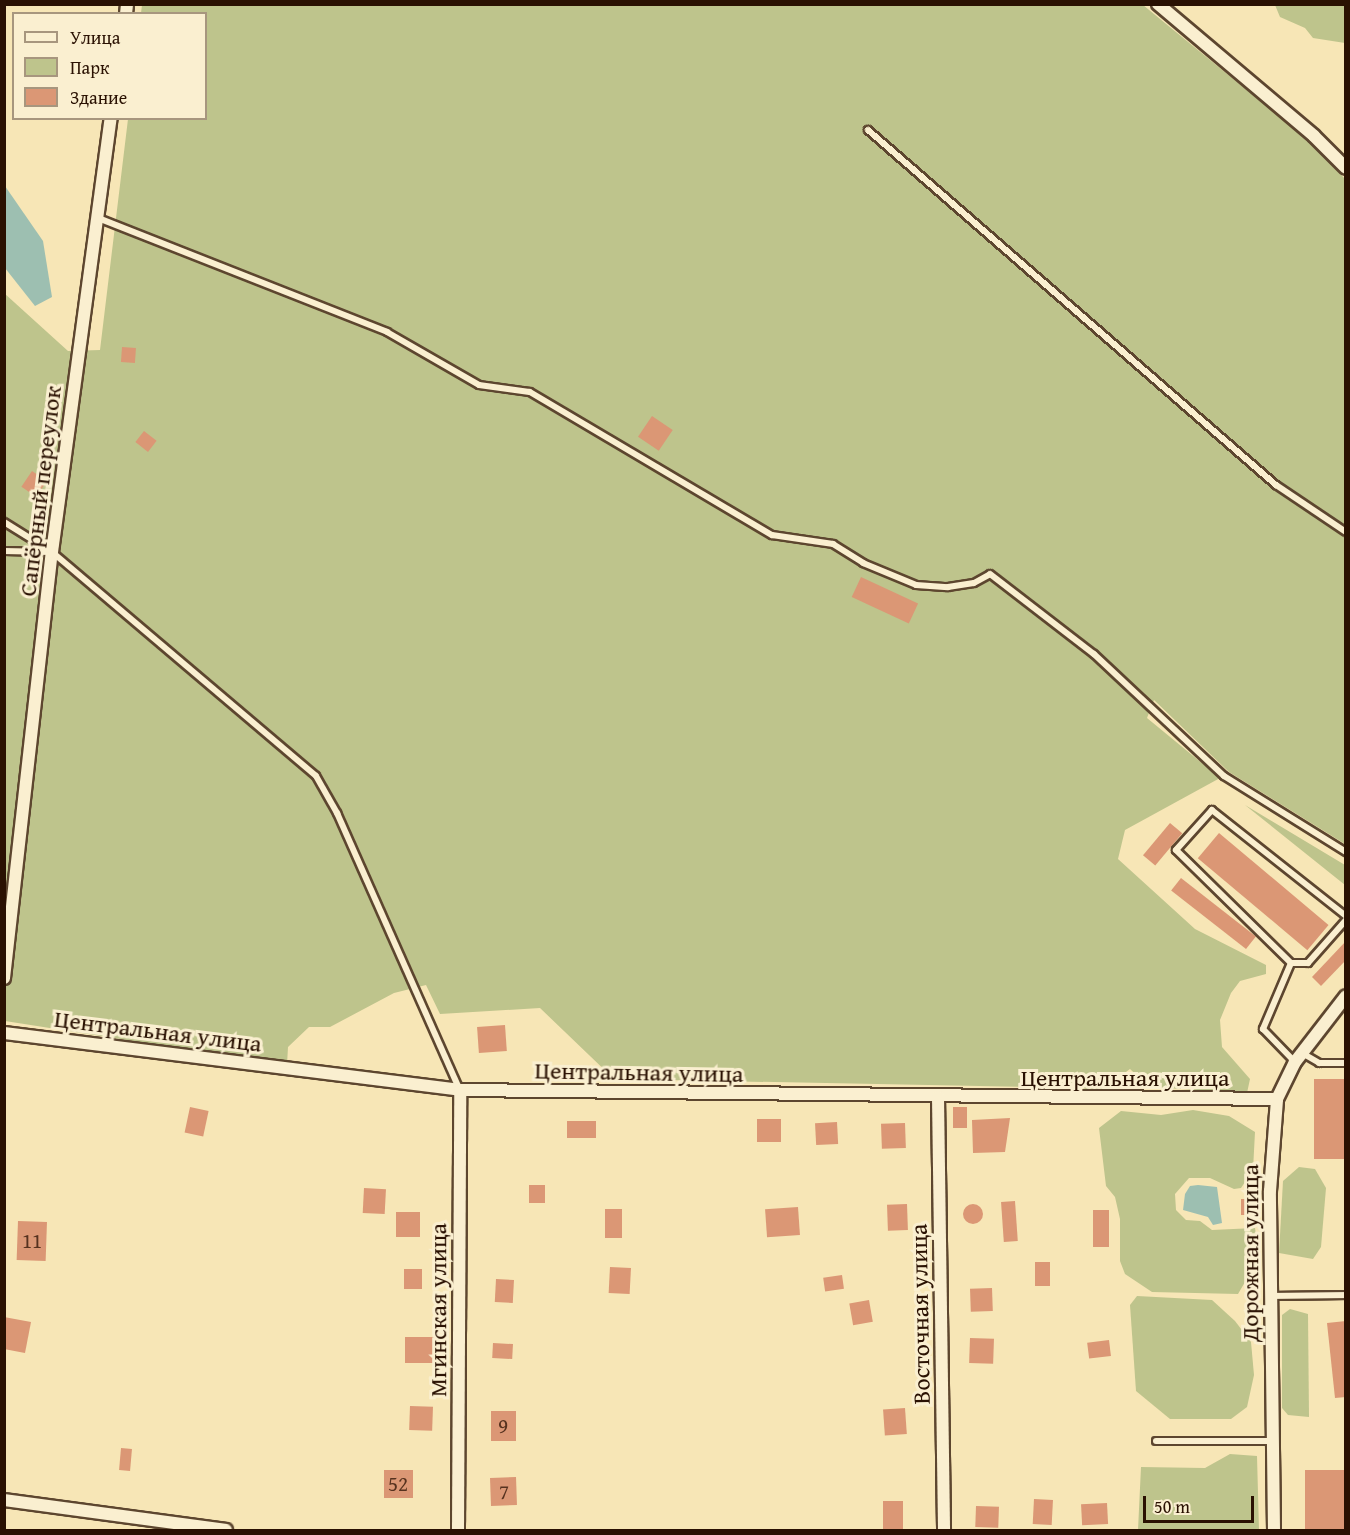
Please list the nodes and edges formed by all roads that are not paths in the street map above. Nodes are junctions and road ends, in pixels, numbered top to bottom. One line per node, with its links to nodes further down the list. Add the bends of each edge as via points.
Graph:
1 (1158, 4): 4 (street, via 1314,135)
2 (111, 120): 5 (street, Сапёрный переулок)
3 (868, 130): 7 (lane, via 1276,484)
4 (1346, 168)
5 (98, 218): 9 (street, Сапёрный переулок); 10 (lane, via 387,332 479,385 530,392 772,535 833,544 863,563 916,585 948,587 990,574 1094,654 1224,776)
6 (4, 522): 9 (lane)
7 (1346, 532)
8 (4, 551): 9 (lane)
9 (52, 552): 13 (street, Сапёрный переулок); 18 (lane, via 316,776 337,813)
10 (1346, 852)
11 (1346, 918): 12 (lane, via 1308,963); 12 (lane, via 1212,810 1176,850)
12 (1291, 963): 16 (lane, via 1263,1029)
13 (4, 978)
14 (1346, 996): 16 (street, Дорожная улица)
15 (4, 1034): 18 (street, Центральная улица)
16 (1298, 1057): 17 (lane, via 1319,1063); 20 (street, Дорожная улица)
17 (1346, 1063)
18 (460, 1090): 19 (street, Центральная улица); 27 (street, Мгинская улица)
19 (938, 1097): 20 (street, Центральная улица); 28 (street, Восточная улица)
20 (1277, 1099): 22 (street, Дорожная улица, via 1270,1150)
21 (1346, 1295): 22 (lane)
22 (1271, 1296): 24 (street, Дорожная улица)
23 (1156, 1441): 24 (lane)
24 (1273, 1441): 29 (street, Дорожная улица)
25 (4, 1500): 26 (street)
26 (226, 1530)
27 (458, 1530)
28 (944, 1530)
29 (1274, 1530)

